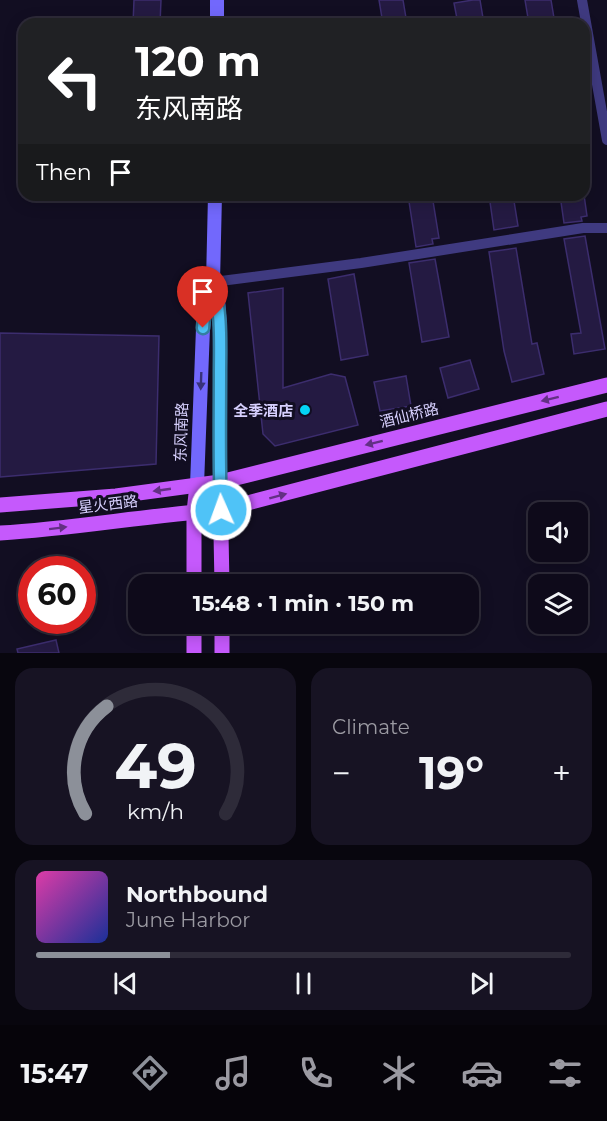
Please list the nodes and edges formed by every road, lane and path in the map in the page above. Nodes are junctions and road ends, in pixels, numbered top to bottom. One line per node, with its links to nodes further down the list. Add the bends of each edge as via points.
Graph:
1 (217, 0): 3 (street)
2 (582, 0): 4 (street)
3 (217, 18)
4 (585, 18)
5 (590, 45): 6 (street)
6 (607, 140)
7 (214, 201): 9 (street, 东风南路)
8 (607, 228): 9 (street, via 583,228)
9 (213, 282): 12 (street, 东风南路, via 220,327); 13 (street, 东风南路, one-way to 13, via 205,305)
10 (607, 385): 12 (main road, 酒仙桥路, one-way to 12)
11 (607, 409): 15 (main road, one-way to 11)
12 (220, 482): 13 (main road, 星火西路); 15 (main road, 东风南路)
13 (197, 485): 14 (main road, 星火西路, one-way to 14); 16 (main road, 东风南路)
14 (0, 505)
15 (221, 510): 16 (main road, 星火西路); 19 (main road, 东风南路)
16 (194, 512): 17 (main road, 星火西路, one-way to 16); 18 (main road, 东风南路)
17 (0, 533)
18 (194, 574)
19 (222, 574)
20 (194, 634): 22 (main road)
21 (222, 634): 23 (main road)
22 (194, 653)
23 (222, 653)

